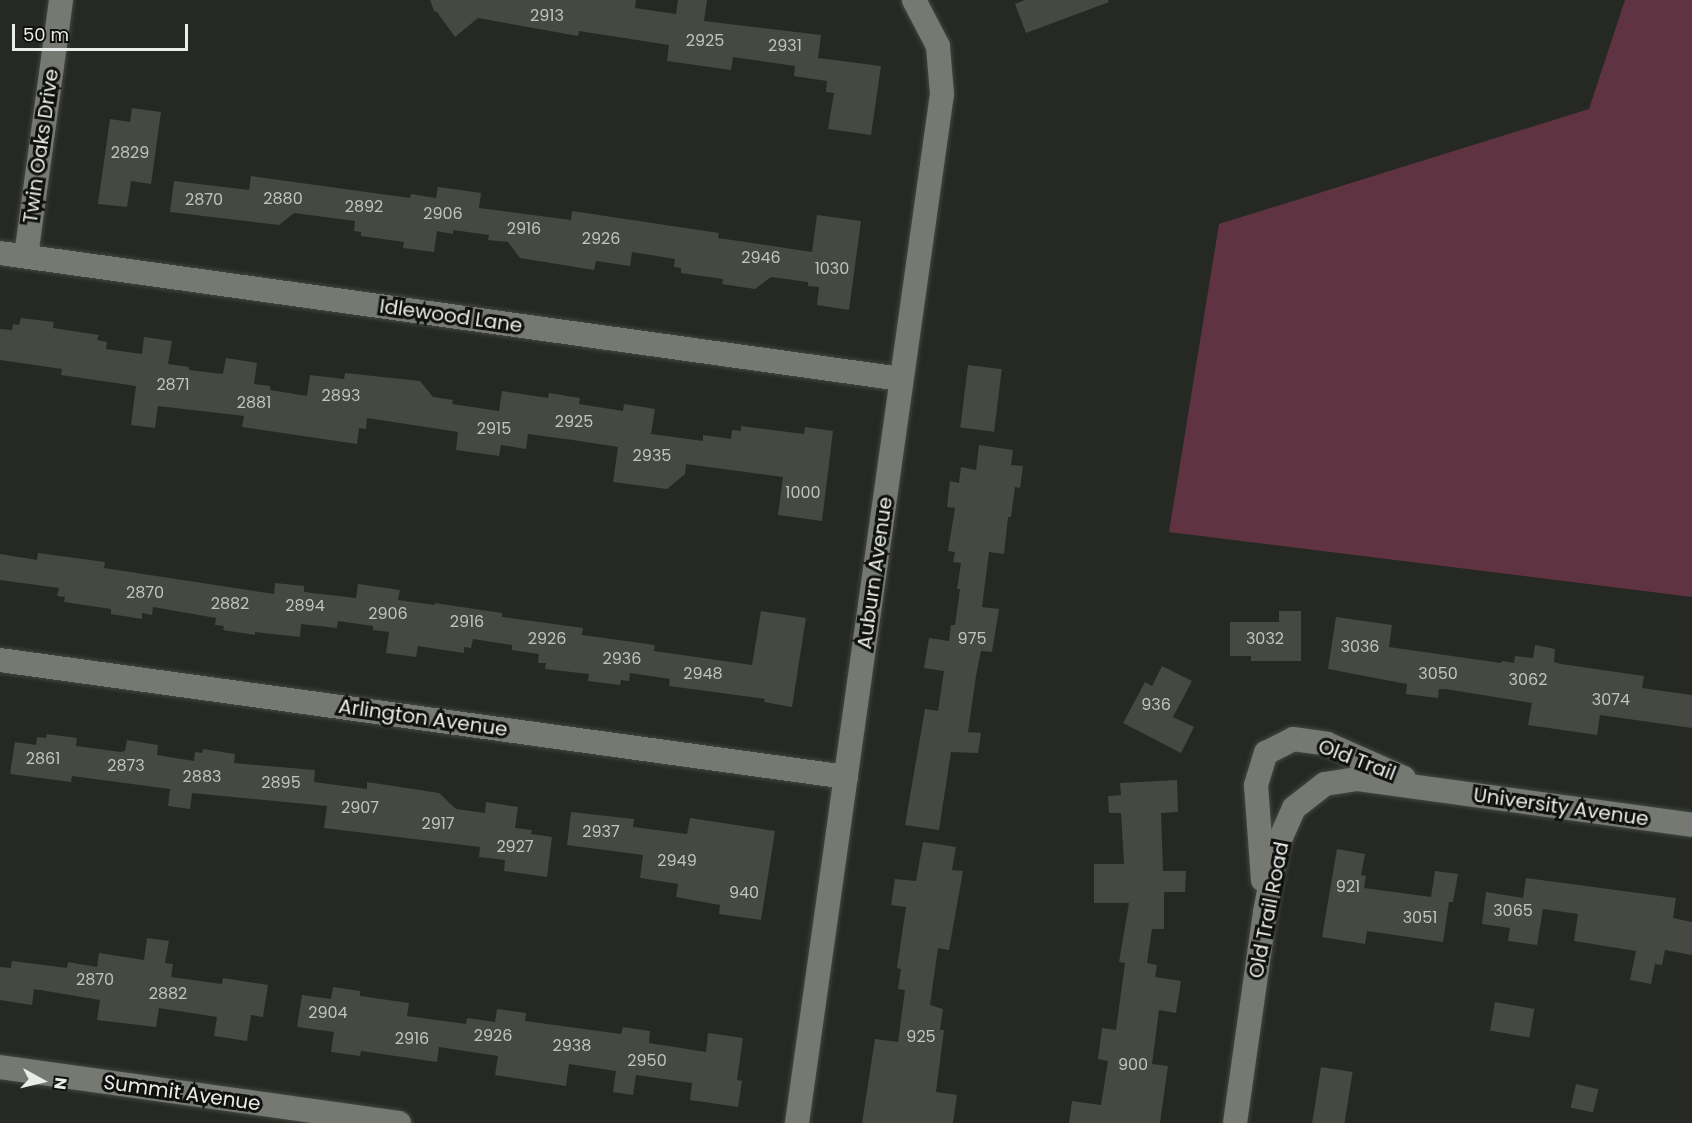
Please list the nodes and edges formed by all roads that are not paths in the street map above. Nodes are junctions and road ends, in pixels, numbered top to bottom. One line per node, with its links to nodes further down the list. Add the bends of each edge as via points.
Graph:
1 (61, 0): 4 (street, Twin Oaks Drive)
2 (914, 0): 5 (street, Auburn Avenue, via 938,46 942,94)
3 (0, 253): 4 (street, Idlewood Lane)
4 (26, 256): 5 (street, Idlewood Lane)
5 (901, 379): 7 (street, Auburn Avenue)
6 (0, 660): 7 (street, Arlington Avenue)
7 (846, 777): 13 (street, Auburn Avenue)
8 (1431, 790): 9 (street, University Avenue); 10 (street, Old Trail Road, via 1358,779 1325,784 1294,808 1278,844); 10 (street, Old Trail, via 1327,744 1293,739 1266,753 1256,785)
9 (1692, 825)
10 (1265, 912): 14 (street, Old Trail Road)
11 (0, 1067): 12 (street, Summit Avenue)
12 (399, 1123)
13 (796, 1123)
14 (1235, 1123)

